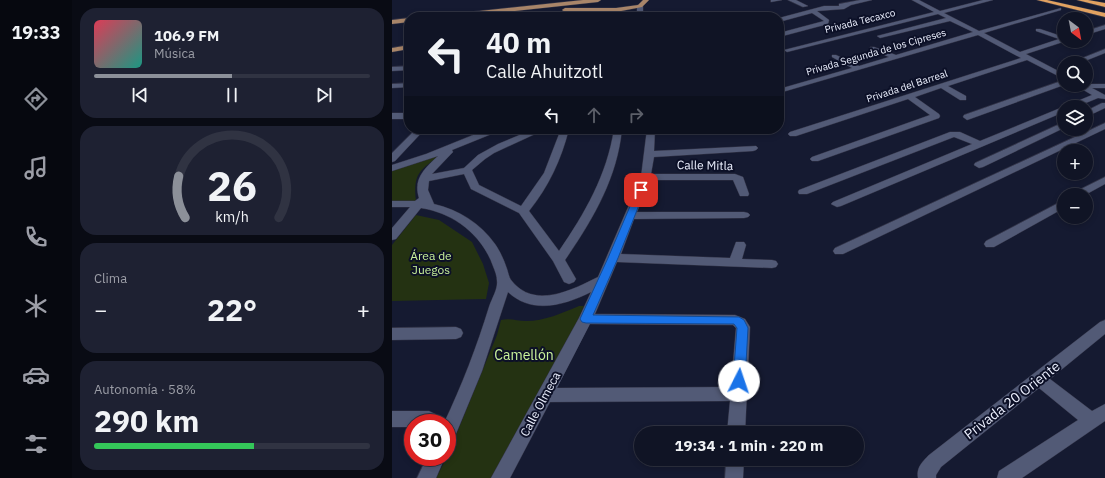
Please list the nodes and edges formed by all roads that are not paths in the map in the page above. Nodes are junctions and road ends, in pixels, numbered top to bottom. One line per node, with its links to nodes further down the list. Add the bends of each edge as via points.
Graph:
1 (598, 0): 11 (main road)
2 (779, 0): 12 (street)
3 (791, 0): 15 (street)
4 (869, 0): 23 (street, via 844,7)
5 (915, 0): 30 (street)
6 (990, 0): 30 (street, Privada Tecaxco)
7 (1040, 0): 31 (highway)
8 (1047, 0): 31 (highway)
9 (1074, 0): 16 (highway)
10 (1080, 0): 16 (highway)
11 (580, 1): 17 (main road)
12 (773, 1)
13 (641, 2): 22 (main road, via 616,10); 29 (street)
14 (827, 2): 15 (street)
15 (805, 6): 18 (street)
16 (1105, 6)
17 (533, 8): 21 (main road); 26 (main road)
18 (791, 9)
19 (1059, 9): 39 (street, Privada Segunda de los Cipreses)
20 (571, 10): 22 (main road); 27 (main road)
21 (507, 11): 24 (main road); 25 (main road)
22 (594, 11): 28 (street)
23 (813, 11): 32 (street); 40 (street, via 827,21 826,23)
24 (496, 12)
25 (515, 12)
26 (528, 12)
27 (547, 12)
28 (598, 12)
29 (640, 12)
30 (938, 12): 33 (street); 47 (street, Privada Tecaxco)
31 (1105, 14)
32 (784, 19)
33 (950, 19): 39 (street); 41 (street)
34 (404, 21): 35 (main road)
35 (392, 22)
36 (1105, 27): 38 (street)
37 (1038, 30): 42 (street)
38 (1093, 31)
39 (978, 33): 50 (street); 52 (street, Privada Segunda de los Cipreses)
40 (784, 34)
41 (880, 36)
42 (1057, 37)
43 (1057, 42): 50 (street, Privada del Barreal)
44 (404, 48): 46 (main road)
45 (872, 48): 52 (street)
46 (392, 50)
47 (787, 50)
48 (1105, 51): 51 (street)
49 (834, 56): 54 (street)
50 (1023, 56): 57 (street); 60 (street, Privada del Barreal)
51 (1092, 56)
52 (895, 57): 54 (street, Privada Segunda de los Cipreses)
53 (404, 68): 55 (street)
54 (858, 68): 65 (street, Privada Segunda de los Cipreses)
55 (392, 69)
56 (1057, 69): 57 (street)
57 (1052, 71): 58 (street)
58 (1057, 74)
59 (404, 85): 64 (street)
60 (941, 85): 66 (street, Privada del Barreal); 68 (street)
61 (1057, 85): 75 (street)
62 (1093, 85): 63 (street)
63 (1104, 85): 67 (street)
64 (392, 86)
65 (784, 90)
66 (908, 96): 85 (street, Privada del Barreal); 92 (street, via 936,116)
67 (1099, 96): 69 (street)
68 (963, 98)
69 (1088, 100)
70 (1105, 105): 71 (street)
71 (1093, 111)
72 (1057, 112): 87 (street)
73 (392, 116): 74 (street)
74 (404, 116)
75 (967, 117)
76 (1105, 126): 113 (street)
77 (1057, 128): 94 (street)
78 (415, 134): 91 (street)
79 (471, 134): 86 (street)
80 (484, 134): 86 (street)
81 (531, 134): 96 (street, via 488,154)
82 (564, 134): 107 (street, via 550,172)
83 (618, 134): 115 (street, via 610,168 587,219)
84 (651, 134): 90 (street, Calle Olmeca)
85 (794, 134)
86 (465, 142): 88 (street)
87 (980, 144): 101 (street, via 953,134); 105 (street)
88 (453, 147): 93 (street); 95 (street)
89 (753, 148): 90 (street)
90 (649, 154): 97 (street, Calle Olmeca)
91 (392, 159)
92 (815, 159)
93 (434, 164): 96 (street); 98 (street)
94 (980, 165)
95 (392, 168)
96 (469, 168): 98 (street); 107 (street, via 475,187)
97 (646, 177): 102 (street, Calle Mitla, via 735,177 739,178); 109 (street, Calle Olmeca)
98 (423, 179): 103 (street)
99 (1105, 180): 100 (street)
100 (1090, 188)
101 (803, 192)
102 (744, 194)
103 (424, 203): 104 (street); 110 (street); 120 (street, via 464,221 481,235 499,262)
104 (392, 204)
105 (837, 204)
106 (1057, 206): 111 (street)
107 (523, 211): 115 (street)
108 (744, 215): 109 (street)
109 (631, 216): 114 (street, Calle Olmeca)
110 (392, 236)
111 (990, 244)
112 (740, 245): 116 (street)
113 (839, 251)
114 (613, 258): 116 (street); 119 (street, Calle Olmeca)
115 (559, 260): 118 (street)
116 (735, 263): 117 (street)
117 (772, 264)
118 (569, 279)
119 (603, 280): 120 (street, via 569,297 545,301 523,297); 121 (street, Calle Olmeca)
120 (504, 281): 128 (street, via 490,330)
121 (586, 319): 126 (street, via 740,322 742,328); 127 (street, Calle Olmeca)
122 (1105, 326): 125 (street, Privada 20 Oriente)
123 (456, 333): 124 (street)
124 (392, 334)
125 (1038, 378): 129 (street); 138 (street, Privada 20 Oriente, via 934,461 926,472)
126 (738, 394): 127 (street); 132 (street)
127 (545, 395): 136 (street, Calle Olmeca)
128 (456, 415)
129 (1098, 416): 139 (street)
130 (392, 419): 131 (street)
131 (404, 419)
132 (736, 426)
133 (432, 466): 135 (street)
134 (735, 466): 137 (street)
135 (426, 478)
136 (500, 478)
137 (734, 478)
138 (927, 478)
139 (1006, 478)

